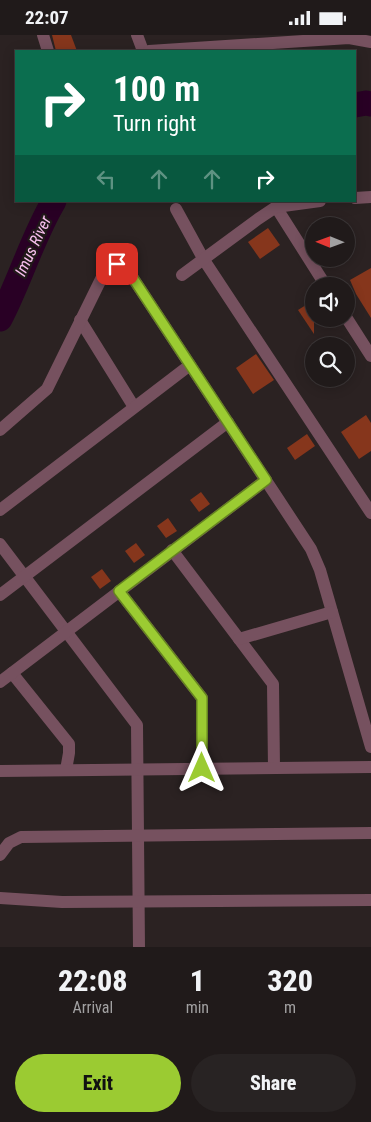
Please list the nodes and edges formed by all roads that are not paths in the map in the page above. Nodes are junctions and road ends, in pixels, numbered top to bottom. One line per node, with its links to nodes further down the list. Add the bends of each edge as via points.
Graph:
1 (43, 35): 6 (street)
2 (137, 35): 7 (street)
3 (349, 36): 4 (street); 5 (street)
4 (236, 40): 8 (street)
5 (371, 42)
6 (48, 50)
7 (143, 50)
8 (157, 50)
9 (371, 197): 10 (street)
10 (356, 198)
11 (313, 202): 12 (street)
12 (276, 207): 14 (street); 16 (street)
13 (176, 209): 14 (street)
14 (204, 260): 15 (street); 28 (street)
15 (182, 275)
16 (320, 277)
17 (80, 320): 22 (street, via 106,269 117,264 125,266); 23 (street); 25 (street, via 47,389)
18 (352, 327): 20 (street)
19 (371, 331): 20 (street)
20 (360, 339): 21 (street)
21 (371, 356)
22 (190, 365): 23 (street); 24 (street)
23 (134, 407): 27 (street)
24 (228, 422): 26 (street); 31 (street)
25 (0, 430)
26 (266, 480): 30 (street); 34 (street, via 311,549)
27 (0, 510)
28 (371, 513)
29 (0, 544): 31 (street)
30 (172, 550): 32 (street); 36 (street)
31 (24, 576): 33 (street); 35 (street)
32 (119, 591): 35 (street); 41 (street, via 202,698)
33 (0, 595)
34 (332, 613): 36 (street); 39 (street)
35 (66, 632): 37 (street); 43 (street, via 137,725)
36 (239, 639): 42 (street, via 273,684)
37 (12, 673): 38 (street); 44 (street, via 69,744)
38 (0, 683)
39 (371, 747)
40 (371, 767): 42 (street)
41 (202, 768): 42 (street); 43 (street)
42 (274, 768)
43 (138, 769): 44 (street); 47 (street)
44 (66, 770): 45 (street)
45 (0, 771)
46 (371, 833): 47 (street)
47 (139, 835): 48 (street, via 21,837 9,843); 51 (street)
48 (0, 855)
49 (0, 899): 51 (street)
50 (371, 900): 51 (street)
51 (139, 902): 52 (street)
52 (139, 947)

